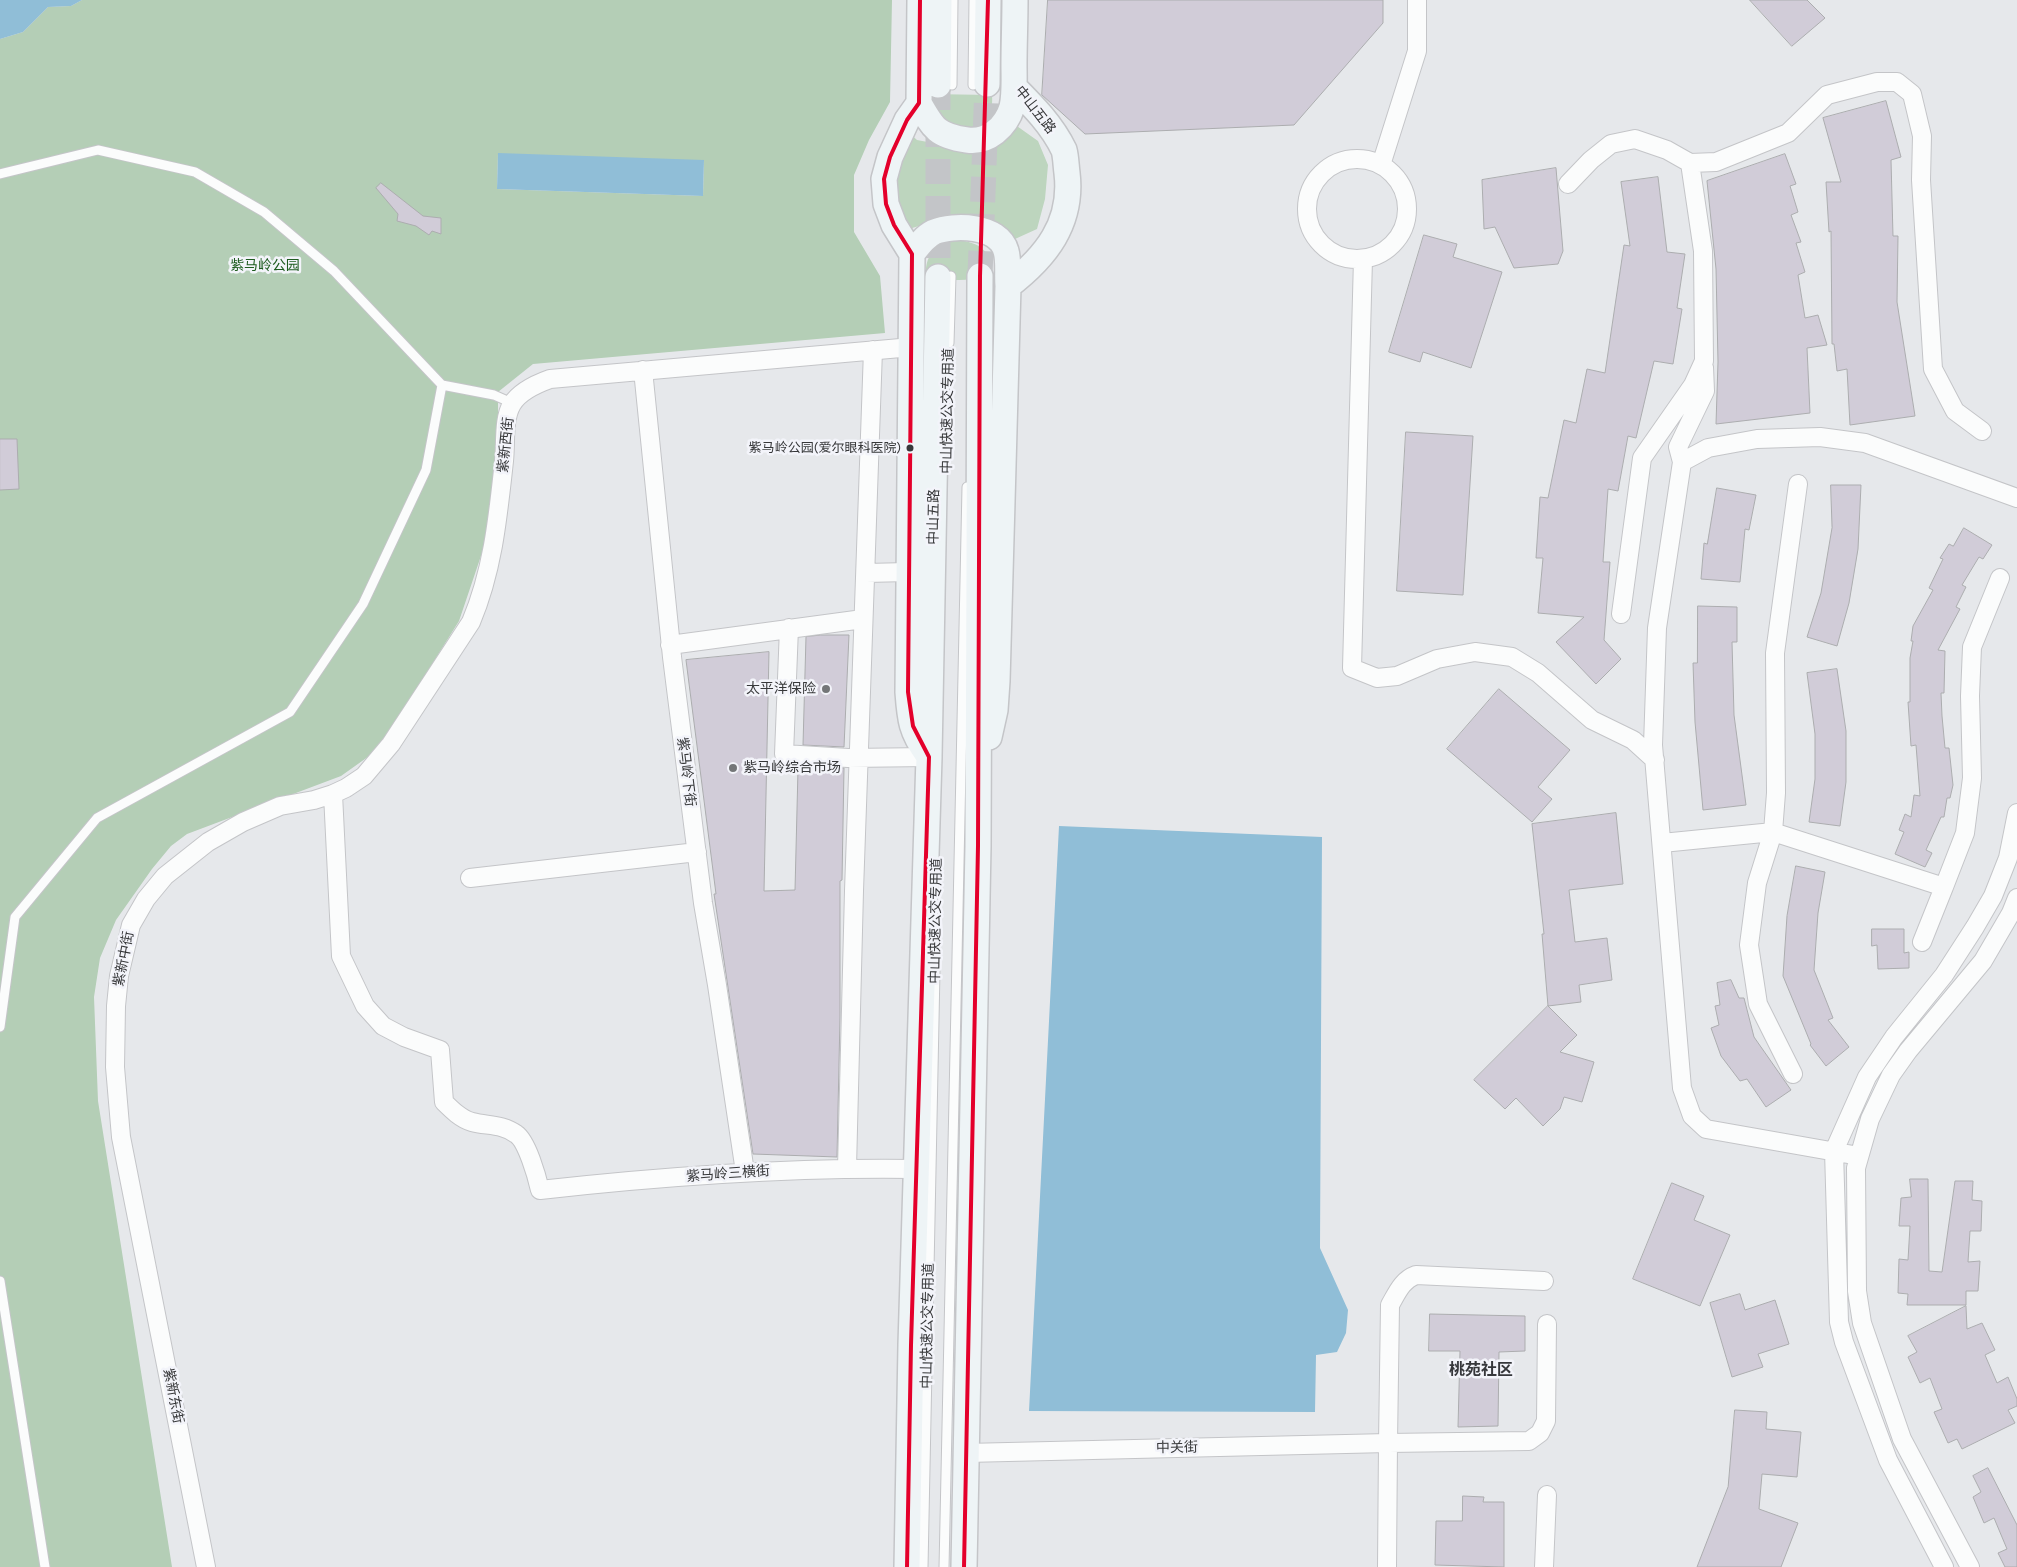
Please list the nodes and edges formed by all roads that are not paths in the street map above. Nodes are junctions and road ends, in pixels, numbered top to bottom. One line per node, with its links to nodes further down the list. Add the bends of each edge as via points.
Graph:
1 (920, 0): 11 (main road)
2 (939, 0): 8 (main road)
3 (953, 0): 8 (lane)
4 (974, 0): 9 (lane)
5 (988, 0): 9 (main road)
6 (1015, 0): 10 (main road, 中山五路)
7 (1418, 0): 13 (street, via 1417,51)
8 (945, 85)
9 (980, 85)
10 (1014, 87): 11 (main road, via 1012,108 1004,124 993,135 974,141 954,139 933,129); 20 (main road, 中山五路, via 1048,124 1064,152 1069,188 1062,221 1052,244 1030,269)
11 (919, 103): 16 (main road, via 904,125 884,179 886,204 894,225)
12 (1690, 163): 15 (street, via 1667,150 1635,139 1611,144); 25 (street, via 1703,251); 29 (street, via 1716,162 1788,133 1827,95 1877,82 1897,82 1912,94 1922,136 1933,369 1955,411)
13 (1381, 165): 17 (street, via 1399,180 1406,196 1408,214 1403,231 1393,245); 17 (street, via 1371,160 1354,159 1337,163 1314,184 1308,199 1309,223 1320,244 1333,254)
14 (0, 174): 27 (lane, via 98,150 195,172 264,212 334,271)
15 (1568, 184)
16 (912, 254): 20 (main road, via 921,241 934,232 975,228 994,236 1006,250); 22 (main road, 中山五路)
17 (1364, 260): 43 (street, via 1352,668 1376,678 1397,676 1437,659 1475,652 1512,658 1538,673 1592,720 1633,740)
18 (944, 276): 24 (lane, 中山快速公交专用道); 41 (main road, 中山五路)
19 (976, 276): 21 (lane, 中山快速公交专用道); 42 (main road)
20 (1008, 286): 42 (main road, via 996,710 992,730)
21 (970, 345)
22 (912, 347): 23 (street, 紫新西街); 34 (main road, 中山五路)
23 (873, 350): 26 (street, 紫新西街); 35 (street)
24 (949, 355)
25 (1704, 361): 30 (street, via 1704,391 1678,446); 37 (street, via 1693,385 1642,458)
26 (643, 370): 28 (street, 紫新西街, via 550,379 533,386); 40 (street, 紫马岭下街)
27 (442, 385): 28 (lane, via 494,395); 54 (lane, via 426,470 363,604 290,712 97,818 15,917)
28 (512, 403): 44 (street, 紫新西街, via 508,413 493,548 471,622 392,744 364,776)
29 (1982, 431)
30 (1682, 462): 33 (street, via 1708,448 1756,439 1820,437 1865,443); 43 (street, via 1657,628)
31 (967, 475): 72 (lane, 中山快速公交专用道)
32 (1798, 484): 46 (street, via 1775,653 1776,793)
33 (2017, 498)
34 (908, 572): 35 (street); 41 (main road, 中山五路, via 910,720 916,738)
35 (866, 573): 38 (street)
36 (2000, 578): 50 (street, via 1972,647 1972,778 1965,833)
37 (1621, 614)
38 (864, 619): 39 (street); 58 (street)
39 (789, 628): 40 (street); 41 (street, via 784,754 848,758)
40 (670, 644): 48 (street, 紫马岭下街)
41 (929, 757): 59 (main road, 中山五路)
42 (978, 760): 66 (main road)
43 (1655, 760): 47 (street)
44 (340, 791): 60 (street, 紫马岭三横街, via 341,956 365,1006 383,1026 404,1038 440,1050 444,1102 456,1114 472,1122 498,1126 518,1134 540,1190); 61 (street, 紫新中街, via 280,806 208,842 165,876 131,925 116,1006 115,1068 121,1137)
45 (2017, 813): 56 (street, via 2008,858 1988,904 1944,975 1894,1036 1867,1076)
46 (1773, 832): 47 (street); 50 (street); 55 (street, via 1757,883 1749,945 1758,1004)
47 (1662, 843): 56 (street, via 1682,1088 1692,1116 1706,1129)
48 (697, 852): 49 (street); 60 (street, 紫马岭下街)
49 (470, 878)
50 (1944, 887): 53 (street)
51 (2017, 898): 57 (street, via 1983,961 1891,1075 1870,1119)
52 (937, 912): 71 (lane, 中山快速公交专用道)
53 (1922, 942)
54 (0, 1027)
55 (1793, 1074)
56 (1834, 1151): 57 (street); 76 (street, via 1839,1322 1844,1342 1888,1460)
57 (1859, 1156): 77 (street, via 1855,1215 1857,1291 1862,1323 1902,1439)
58 (847, 1168): 59 (street, 紫马岭三横街); 60 (street, 紫马岭三横街)
59 (917, 1169): 70 (main road, 中山五路)
60 (745, 1172)
61 (138, 1225): 69 (street, 紫新东街)
62 (0, 1280): 68 (lane)
63 (1544, 1281): 65 (street, via 1416,1275 1401,1286 1390,1305)
64 (1547, 1324): 65 (street, 中关街, via 1546,1421 1540,1434 1529,1441)
65 (1388, 1443): 66 (street, 中关街); 74 (street)
66 (966, 1453): 73 (main road)
67 (1547, 1495): 75 (street)
68 (45, 1567)
69 (206, 1567)
70 (907, 1567)
71 (923, 1567)
72 (944, 1567)
73 (964, 1567)
74 (1387, 1567)
75 (1544, 1567)
76 (1944, 1567)
77 (1970, 1567)

